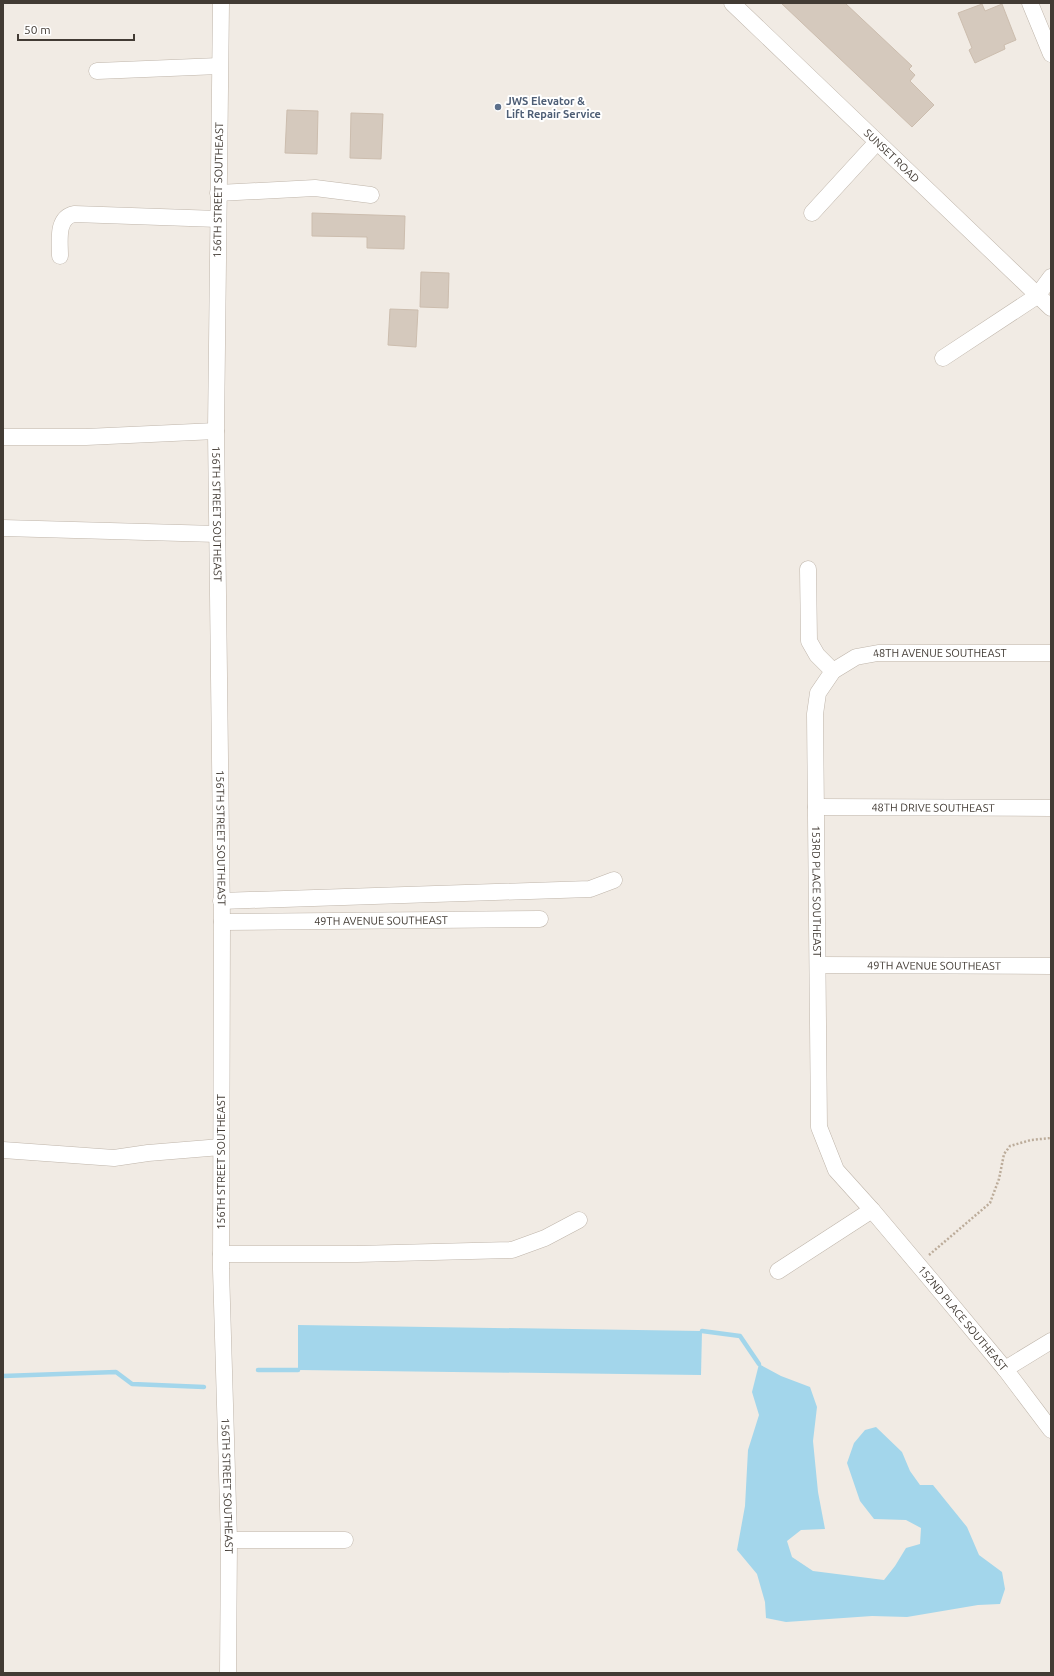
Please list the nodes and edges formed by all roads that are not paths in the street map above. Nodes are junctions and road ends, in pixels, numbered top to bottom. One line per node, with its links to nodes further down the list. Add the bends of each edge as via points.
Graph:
1 (220, 3): 6 (street, 156TH STREET SOUTHEAST)
2 (732, 3): 8 (street, SUNSET ROAD)
3 (1030, 3): 4 (street)
4 (1045, 22): 5 (street)
5 (1051, 54)
6 (219, 66): 7 (street); 9 (street, 156TH STREET SOUTHEAST)
7 (97, 71)
8 (877, 142): 11 (street); 15 (street, SUNSET ROAD)
9 (218, 193): 10 (street, via 315,188); 12 (street, 156TH STREET SOUTHEAST)
10 (370, 195)
11 (812, 213)
12 (218, 219): 13 (street, via 74,214 67,216 63,221 60,230); 18 (street, 156TH STREET SOUTHEAST)
13 (60, 256)
14 (1051, 277): 15 (street)
15 (1038, 296): 16 (street, SUNSET ROAD); 17 (street)
16 (1051, 308)
17 (943, 358)
18 (216, 432): 19 (street); 21 (street, 156TH STREET SOUTHEAST)
19 (3, 437)
20 (3, 528): 21 (street)
21 (217, 534): 28 (street, 156TH STREET SOUTHEAST)
22 (808, 569): 24 (street, via 809,641 817,655)
23 (1051, 653): 24 (street, 48TH AVENUE SOUTHEAST, via 878,653 856,657)
24 (833, 671): 25 (street, 153RD PLACE SOUTHEAST, via 818,693 815,714)
25 (816, 807): 26 (street, 48TH DRIVE SOUTHEAST); 31 (street, 153RD PLACE SOUTHEAST)
26 (1051, 808)
27 (614, 880): 28 (street, via 590,889)
28 (221, 901): 30 (street, 156TH STREET SOUTHEAST)
29 (540, 919): 30 (street, 49TH AVENUE SOUTHEAST)
30 (222, 922): 33 (street, 156TH STREET SOUTHEAST)
31 (818, 965): 32 (street, 49TH AVENUE SOUTHEAST); 35 (street, 153RD PLACE SOUTHEAST, via 819,1127 836,1170)
32 (1051, 966)
33 (221, 1147): 34 (street, via 114,1158); 37 (street, 156TH STREET SOUTHEAST)
34 (3, 1150)
35 (872, 1210): 38 (street); 40 (street, 152ND PLACE SOUTHEAST)
36 (579, 1220): 37 (street, via 545,1238 512,1250)
37 (221, 1254): 42 (street, 156TH STREET SOUTHEAST)
38 (778, 1271)
39 (1051, 1342): 40 (street)
40 (1005, 1369): 41 (street, 152ND PLACE SOUTHEAST)
41 (1051, 1430)
42 (229, 1540): 43 (street); 44 (street, 156TH STREET SOUTHEAST)
43 (345, 1540)
44 (228, 1673)

